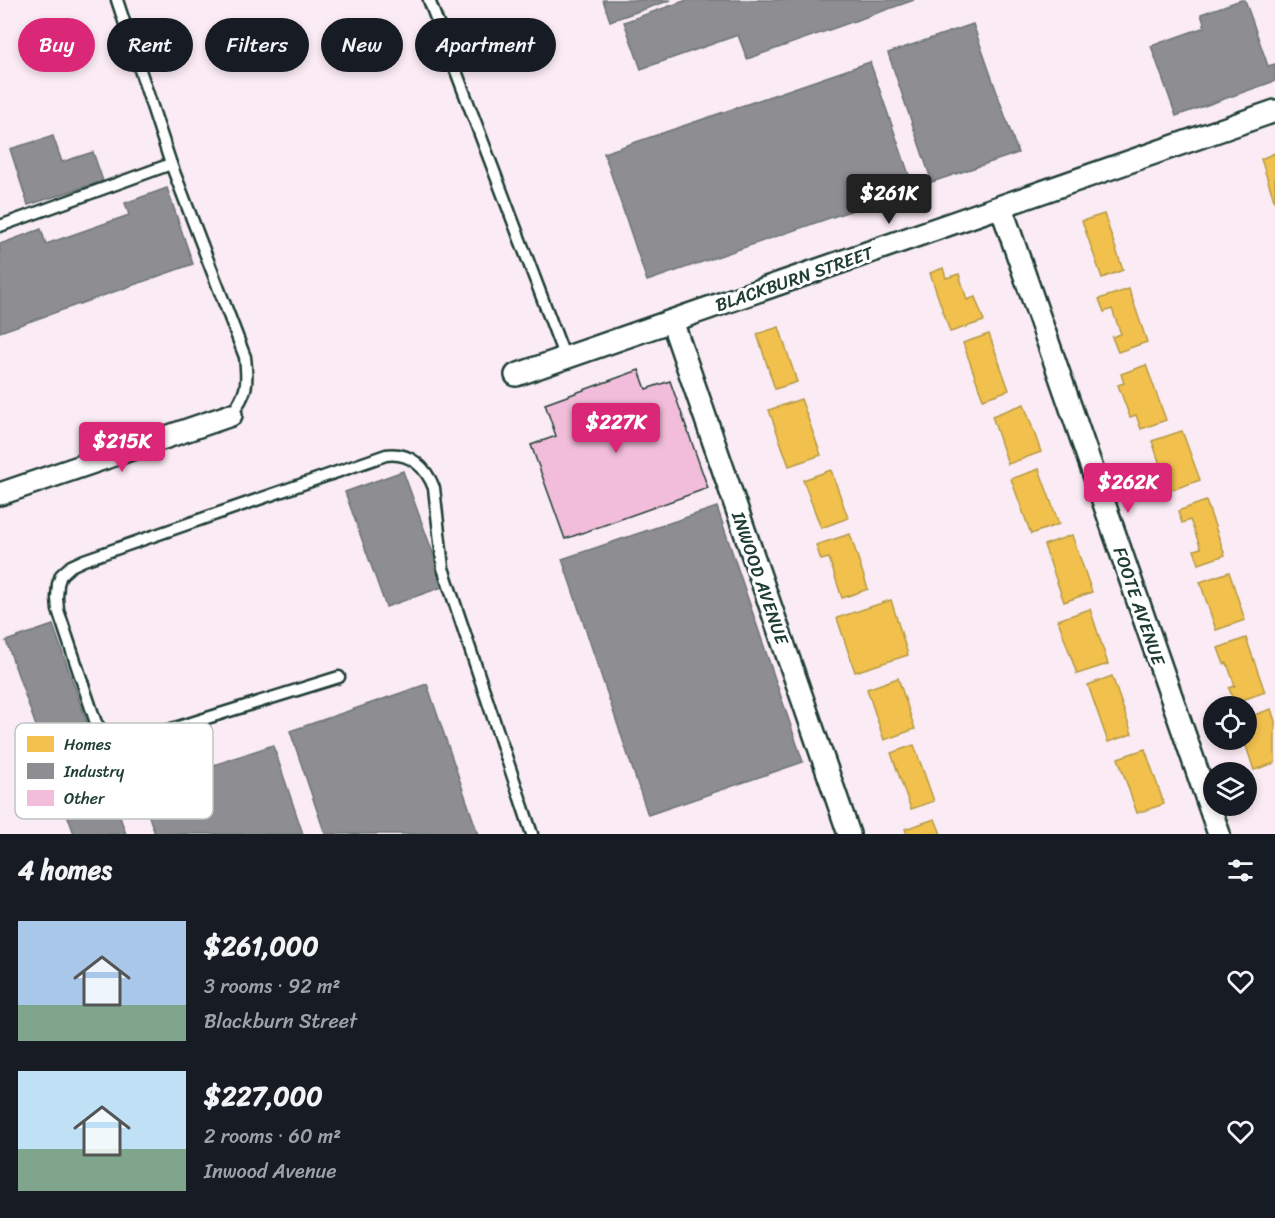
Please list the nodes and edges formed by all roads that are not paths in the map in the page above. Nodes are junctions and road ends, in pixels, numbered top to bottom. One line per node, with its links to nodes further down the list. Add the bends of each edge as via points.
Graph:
1 (117, 0): 4 (lane)
2 (429, 0): 8 (lane)
3 (1275, 111): 5 (street, BLACKBURN STREET)
4 (171, 164): 6 (lane); 10 (lane, via 245,357 248,386)
5 (1000, 207): 7 (street, BLACKBURN STREET); 17 (street, FOOTE AVENUE)
6 (0, 226)
7 (672, 321): 8 (street, BLACKBURN STREET); 16 (street, INWOOD AVENUE)
8 (565, 358): 9 (street, BLACKBURN STREET)
9 (516, 375)
10 (231, 415): 11 (street)
11 (0, 494)
12 (339, 677): 14 (lane)
13 (97, 723): 15 (lane, via 58,610 58,584 66,570 84,560 396,454 415,461 431,478 443,568)
14 (194, 723)
15 (532, 834)
16 (849, 834)
17 (1219, 834)

